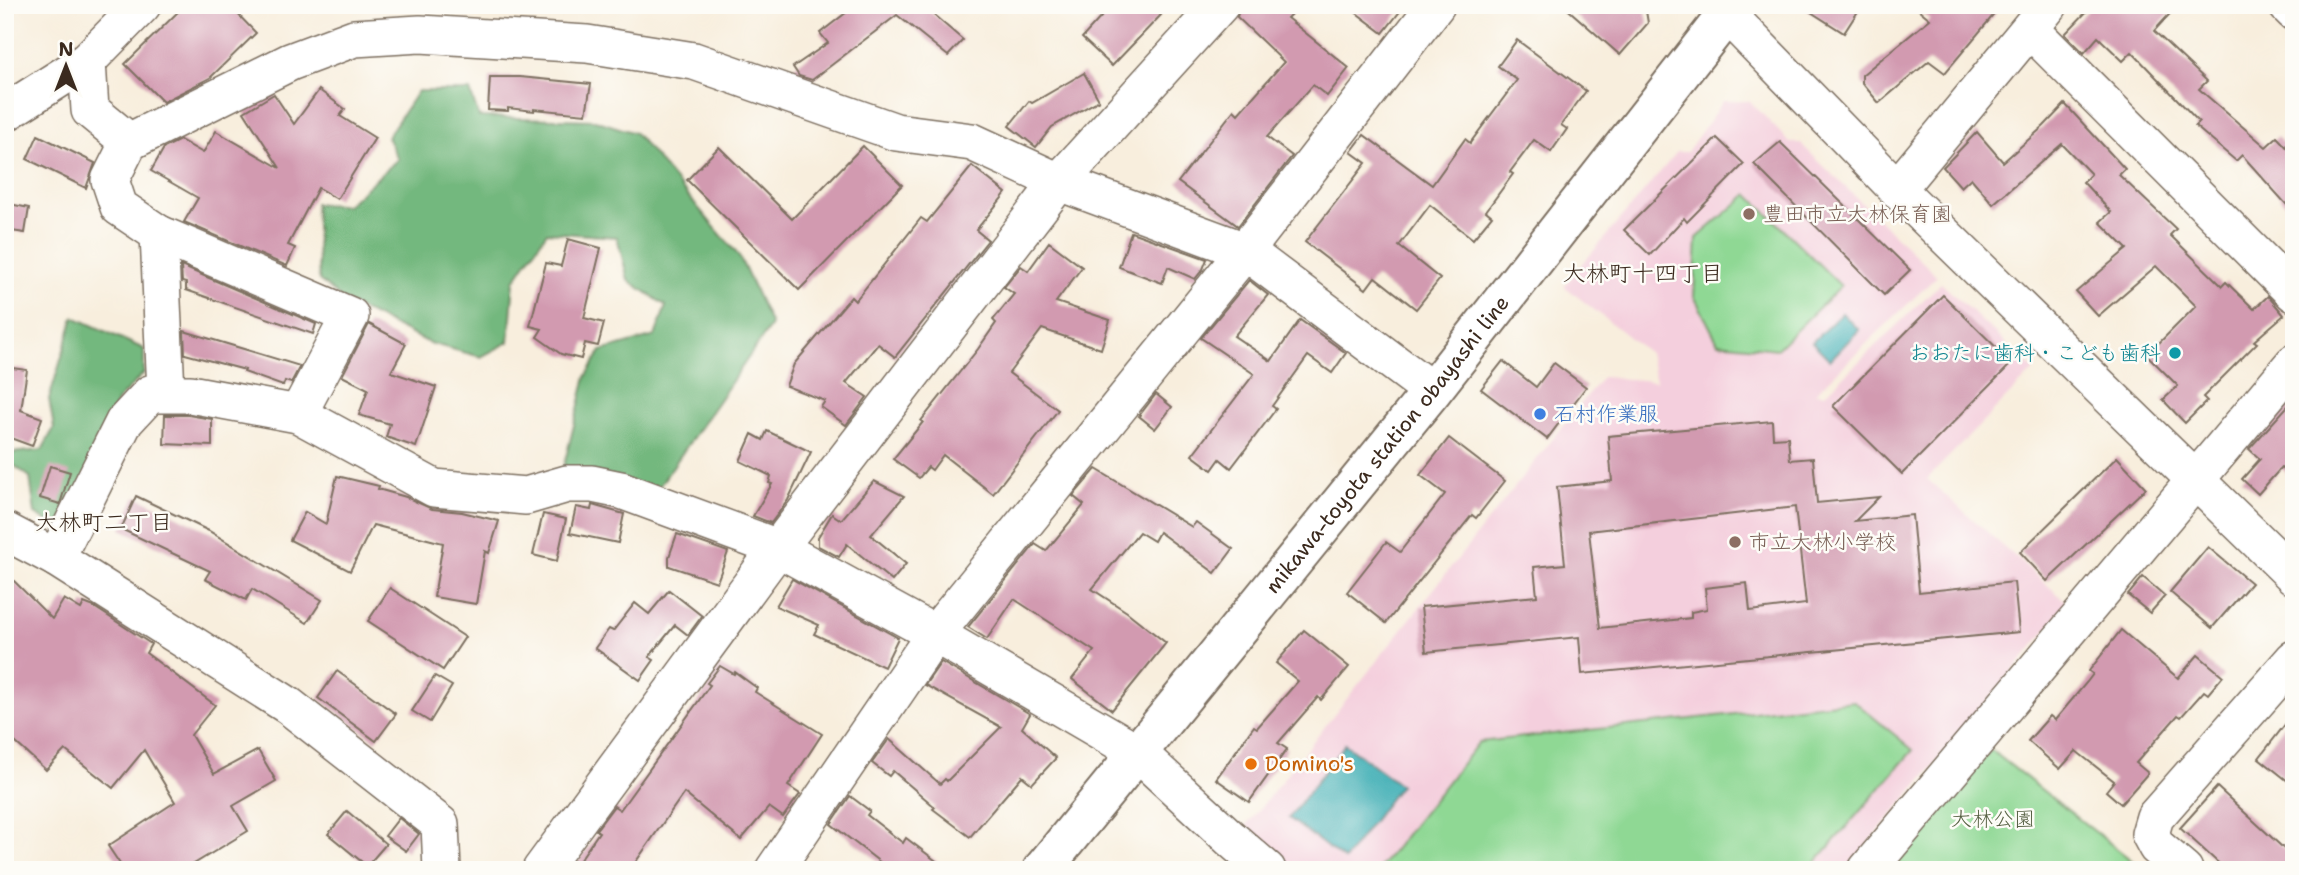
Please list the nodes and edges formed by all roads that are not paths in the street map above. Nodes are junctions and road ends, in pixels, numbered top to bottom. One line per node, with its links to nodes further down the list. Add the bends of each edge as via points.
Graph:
1 (142, 5): 8 (street)
2 (1220, 5): 11 (street)
3 (1436, 5): 14 (street)
4 (2287, 5): 6 (street)
5 (1728, 7): 12 (street); 17 (main road, mikawa-toyota station obayashi line)
6 (2294, 12)
7 (2039, 17): 12 (street); 15 (street)
8 (87, 61): 9 (street); 10 (street, via 90,110)
9 (5, 113)
10 (128, 142): 11 (street, via 290,62 354,38 420,34 587,44 694,61 896,132 972,142); 13 (street, via 110,180 119,207)
11 (1059, 182): 14 (street); 22 (street)
12 (1897, 189): 20 (street)
13 (159, 234): 18 (street); 19 (street, via 350,316)
14 (1245, 251): 17 (street); 25 (street)
15 (2294, 293)
16 (2294, 363): 20 (street)
17 (1432, 391): 27 (main road, mikawa-toyota station obayashi line)
18 (166, 392): 19 (street); 23 (street, via 150,394 124,422)
19 (298, 414): 22 (street, via 434,488 526,496 567,484 592,484 621,490)
20 (2195, 481): 24 (street); 33 (street)
21 (5, 531): 23 (street)
22 (778, 548): 25 (street); 29 (street)
23 (56, 558): 28 (street, via 289,706 440,824)
24 (2294, 576)
25 (935, 634): 27 (street); 30 (street)
26 (2294, 659): 34 (street, via 2155,817 2150,834 2157,847)
27 (1137, 752): 31 (main road, mikawa-toyota station obayashi line); 32 (street)
28 (435, 862)
29 (541, 870)
30 (774, 870)
31 (1042, 870)
32 (1267, 870)
33 (1867, 870)
34 (2184, 870)

